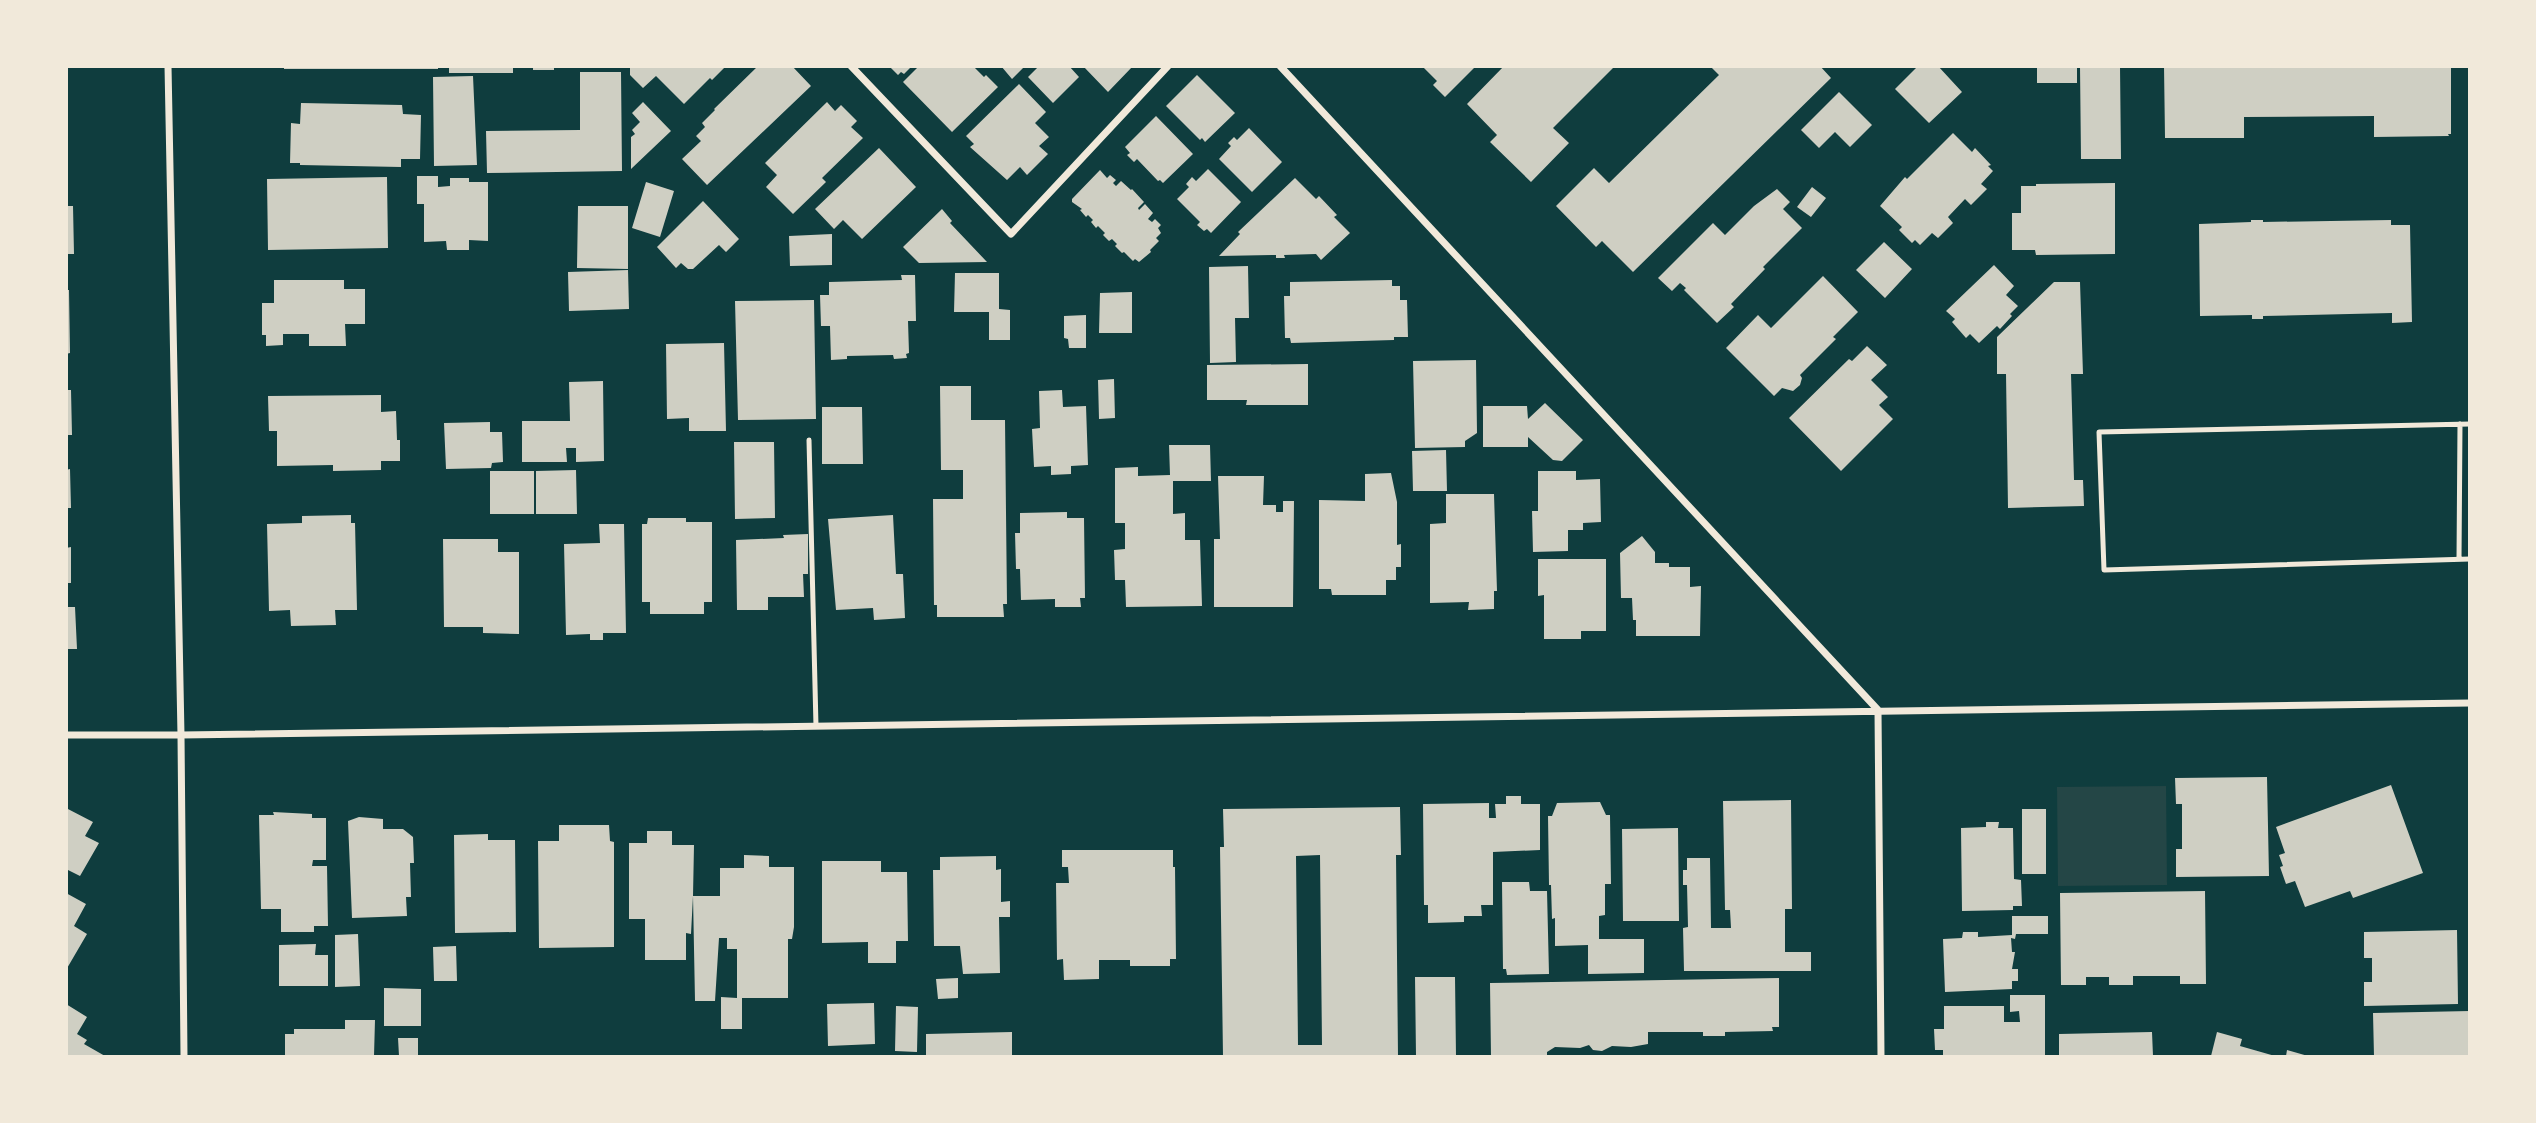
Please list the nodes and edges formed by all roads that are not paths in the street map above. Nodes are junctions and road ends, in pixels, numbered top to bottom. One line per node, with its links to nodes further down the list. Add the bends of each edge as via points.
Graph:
1 (168, 66): 14 (street)
2 (851, 66): 3 (street, via 1011,234)
3 (1168, 66)
4 (1280, 66): 11 (street)
5 (2460, 424): 6 (lane); 8 (lane); 8 (lane, via 2099,432 2104,570)
6 (2469, 424)
7 (809, 440): 12 (lane)
8 (2459, 559): 9 (lane)
9 (2469, 559)
10 (2469, 703): 11 (street)
11 (1878, 710): 12 (street); 16 (street)
12 (816, 726): 14 (street)
13 (66, 735): 14 (street)
14 (181, 735): 15 (street)
15 (184, 1056)
16 (1881, 1056)

